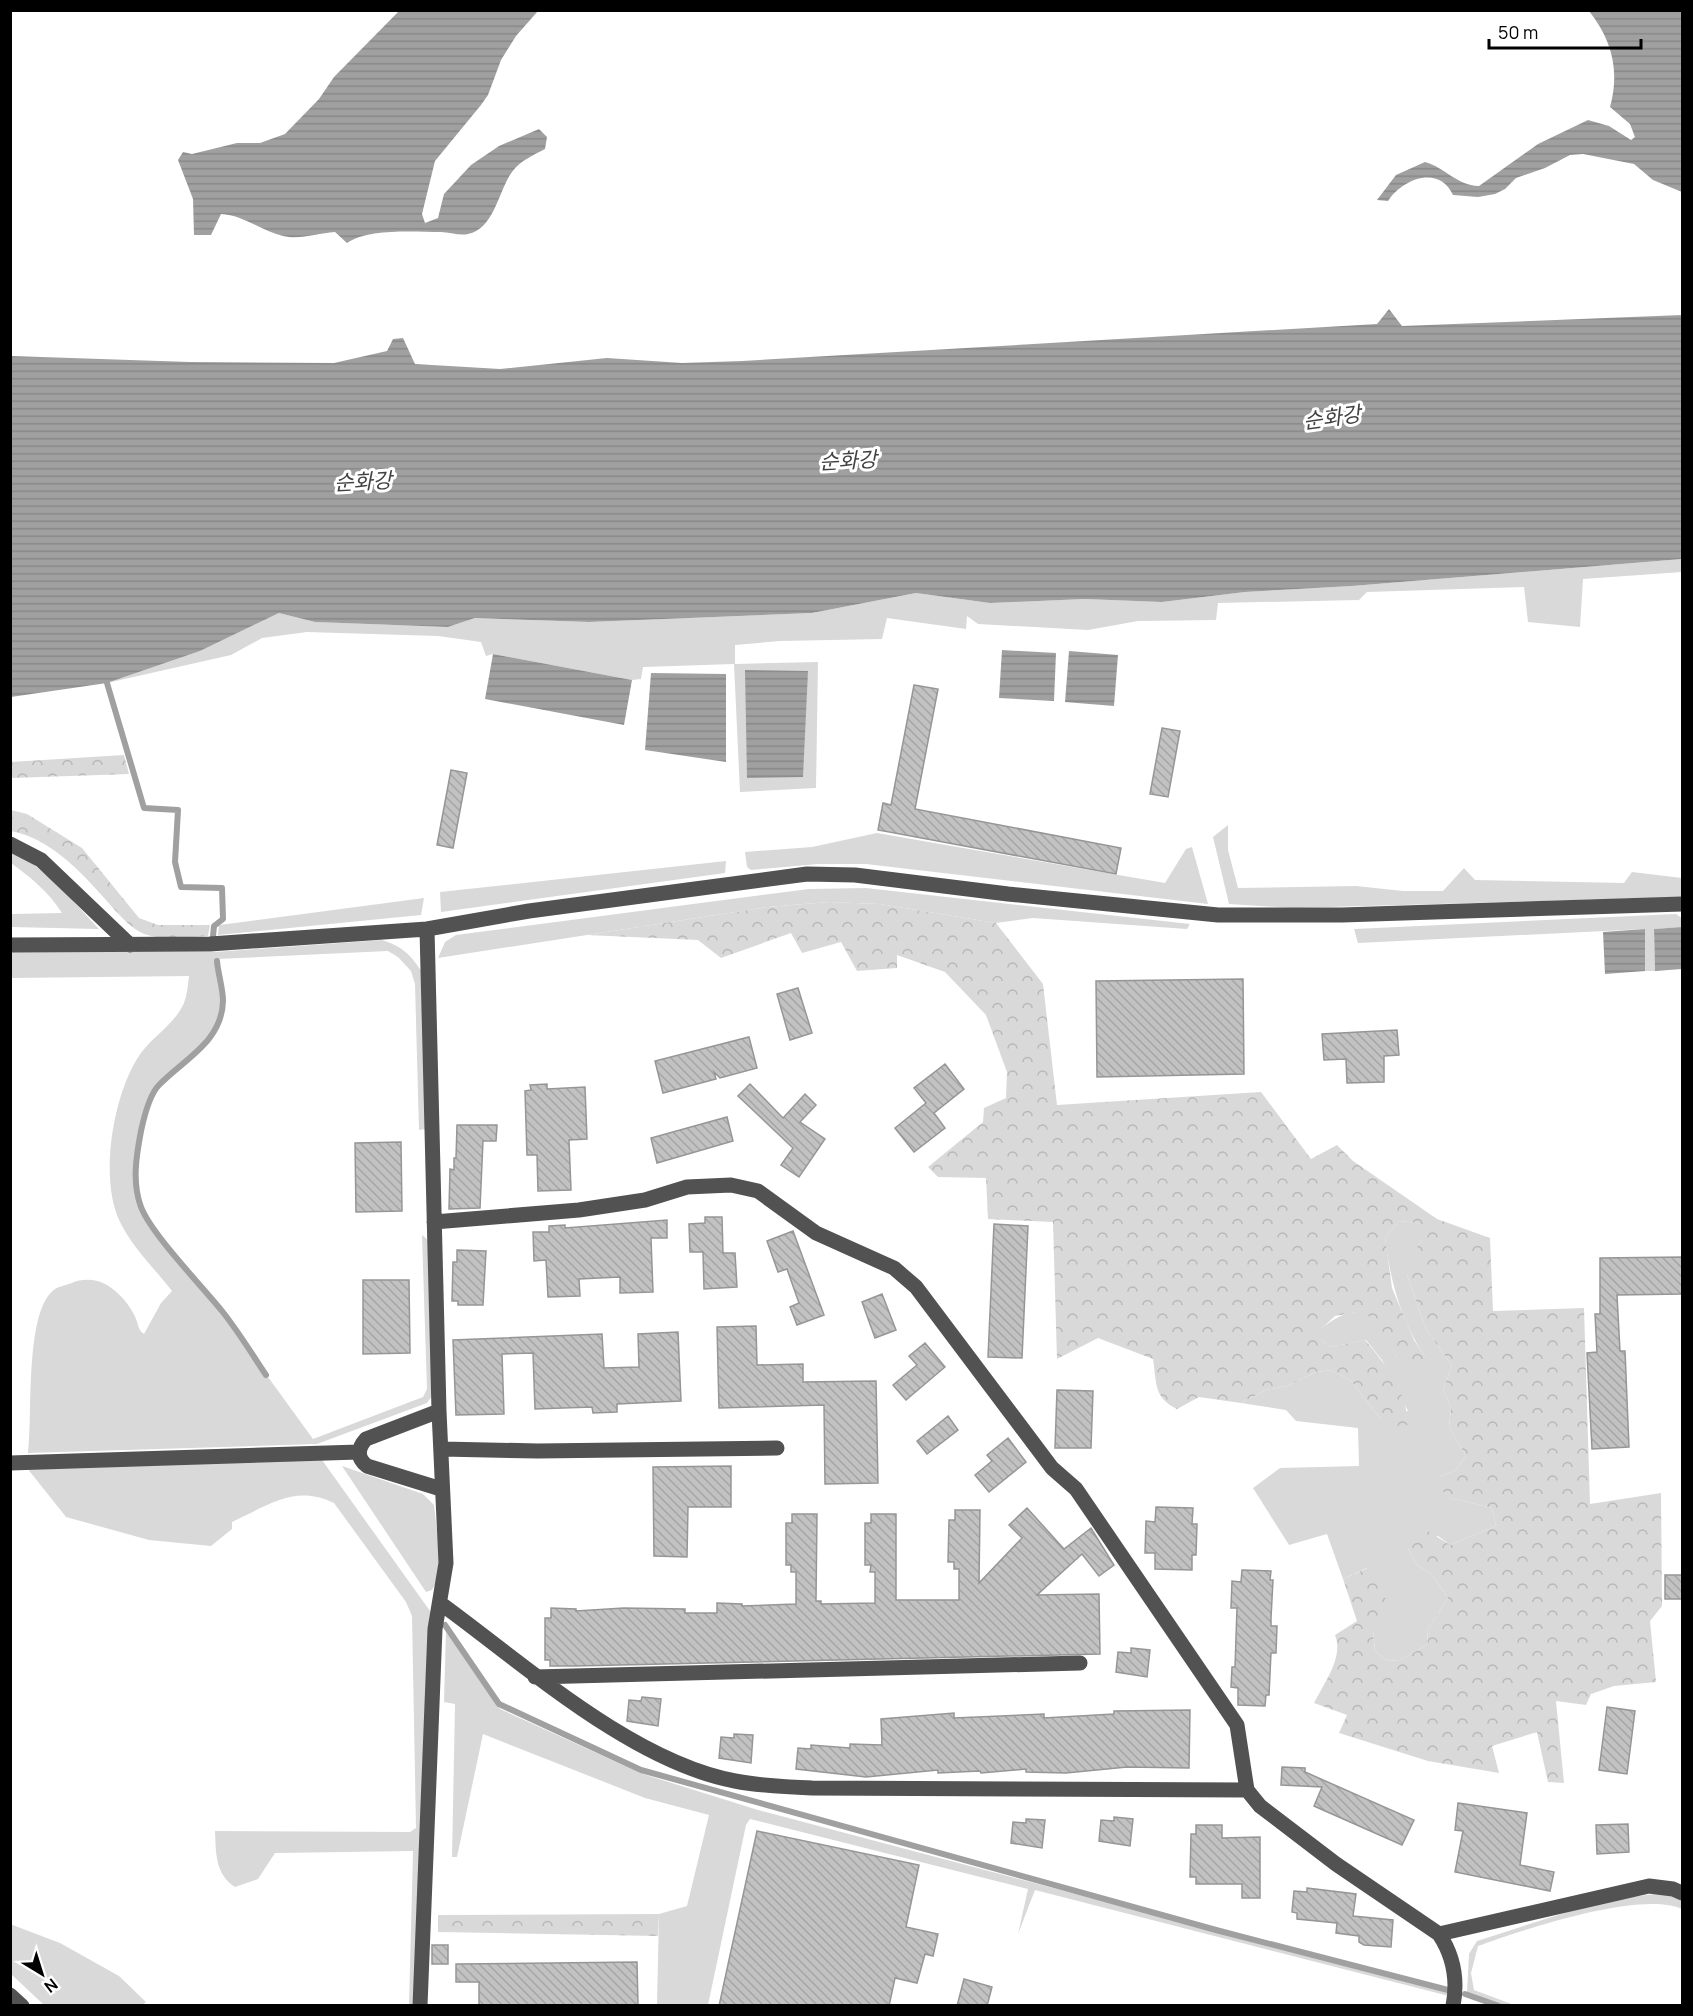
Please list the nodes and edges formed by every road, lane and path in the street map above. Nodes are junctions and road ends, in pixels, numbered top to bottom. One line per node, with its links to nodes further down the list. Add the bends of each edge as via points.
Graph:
1 (10, 844): 5 (street, via 41,860)
2 (1683, 903): 3 (street, via 1342,915 1218,915 855,875 807,874 529,911)
3 (427, 930): 5 (street); 6 (street)
4 (10, 945): 5 (street)
5 (130, 945)
6 (434, 1222): 7 (street); 16 (street, via 579,1210 645,1200 687,1187 731,1185 758,1191 816,1233 894,1268 916,1287 1052,1468 1076,1489 1237,1725)
7 (439, 1411): 9 (street); 10 (street, via 366,1439)
8 (777, 1448): 9 (street)
9 (442, 1449): 12 (street)
10 (359, 1452): 11 (street); 12 (street, via 367,1466)
11 (10, 1463)
12 (441, 1489): 13 (street, via 446,1563)
13 (440, 1603): 15 (street); 21 (street, via 435,1629)
14 (1080, 1663): 15 (street)
15 (536, 1677): 16 (street, via 633,1740 694,1769 733,1781 812,1788)
16 (1247, 1790): 18 (street, via 1260,1806 1336,1864)
17 (1683, 1893): 18 (street, via 1649,1886)
18 (1439, 1934): 22 (street, via 1448,1947 1453,1967)
19 (10, 1995): 20 (street)
20 (22, 2006)
21 (420, 2006)
22 (1453, 2006)

